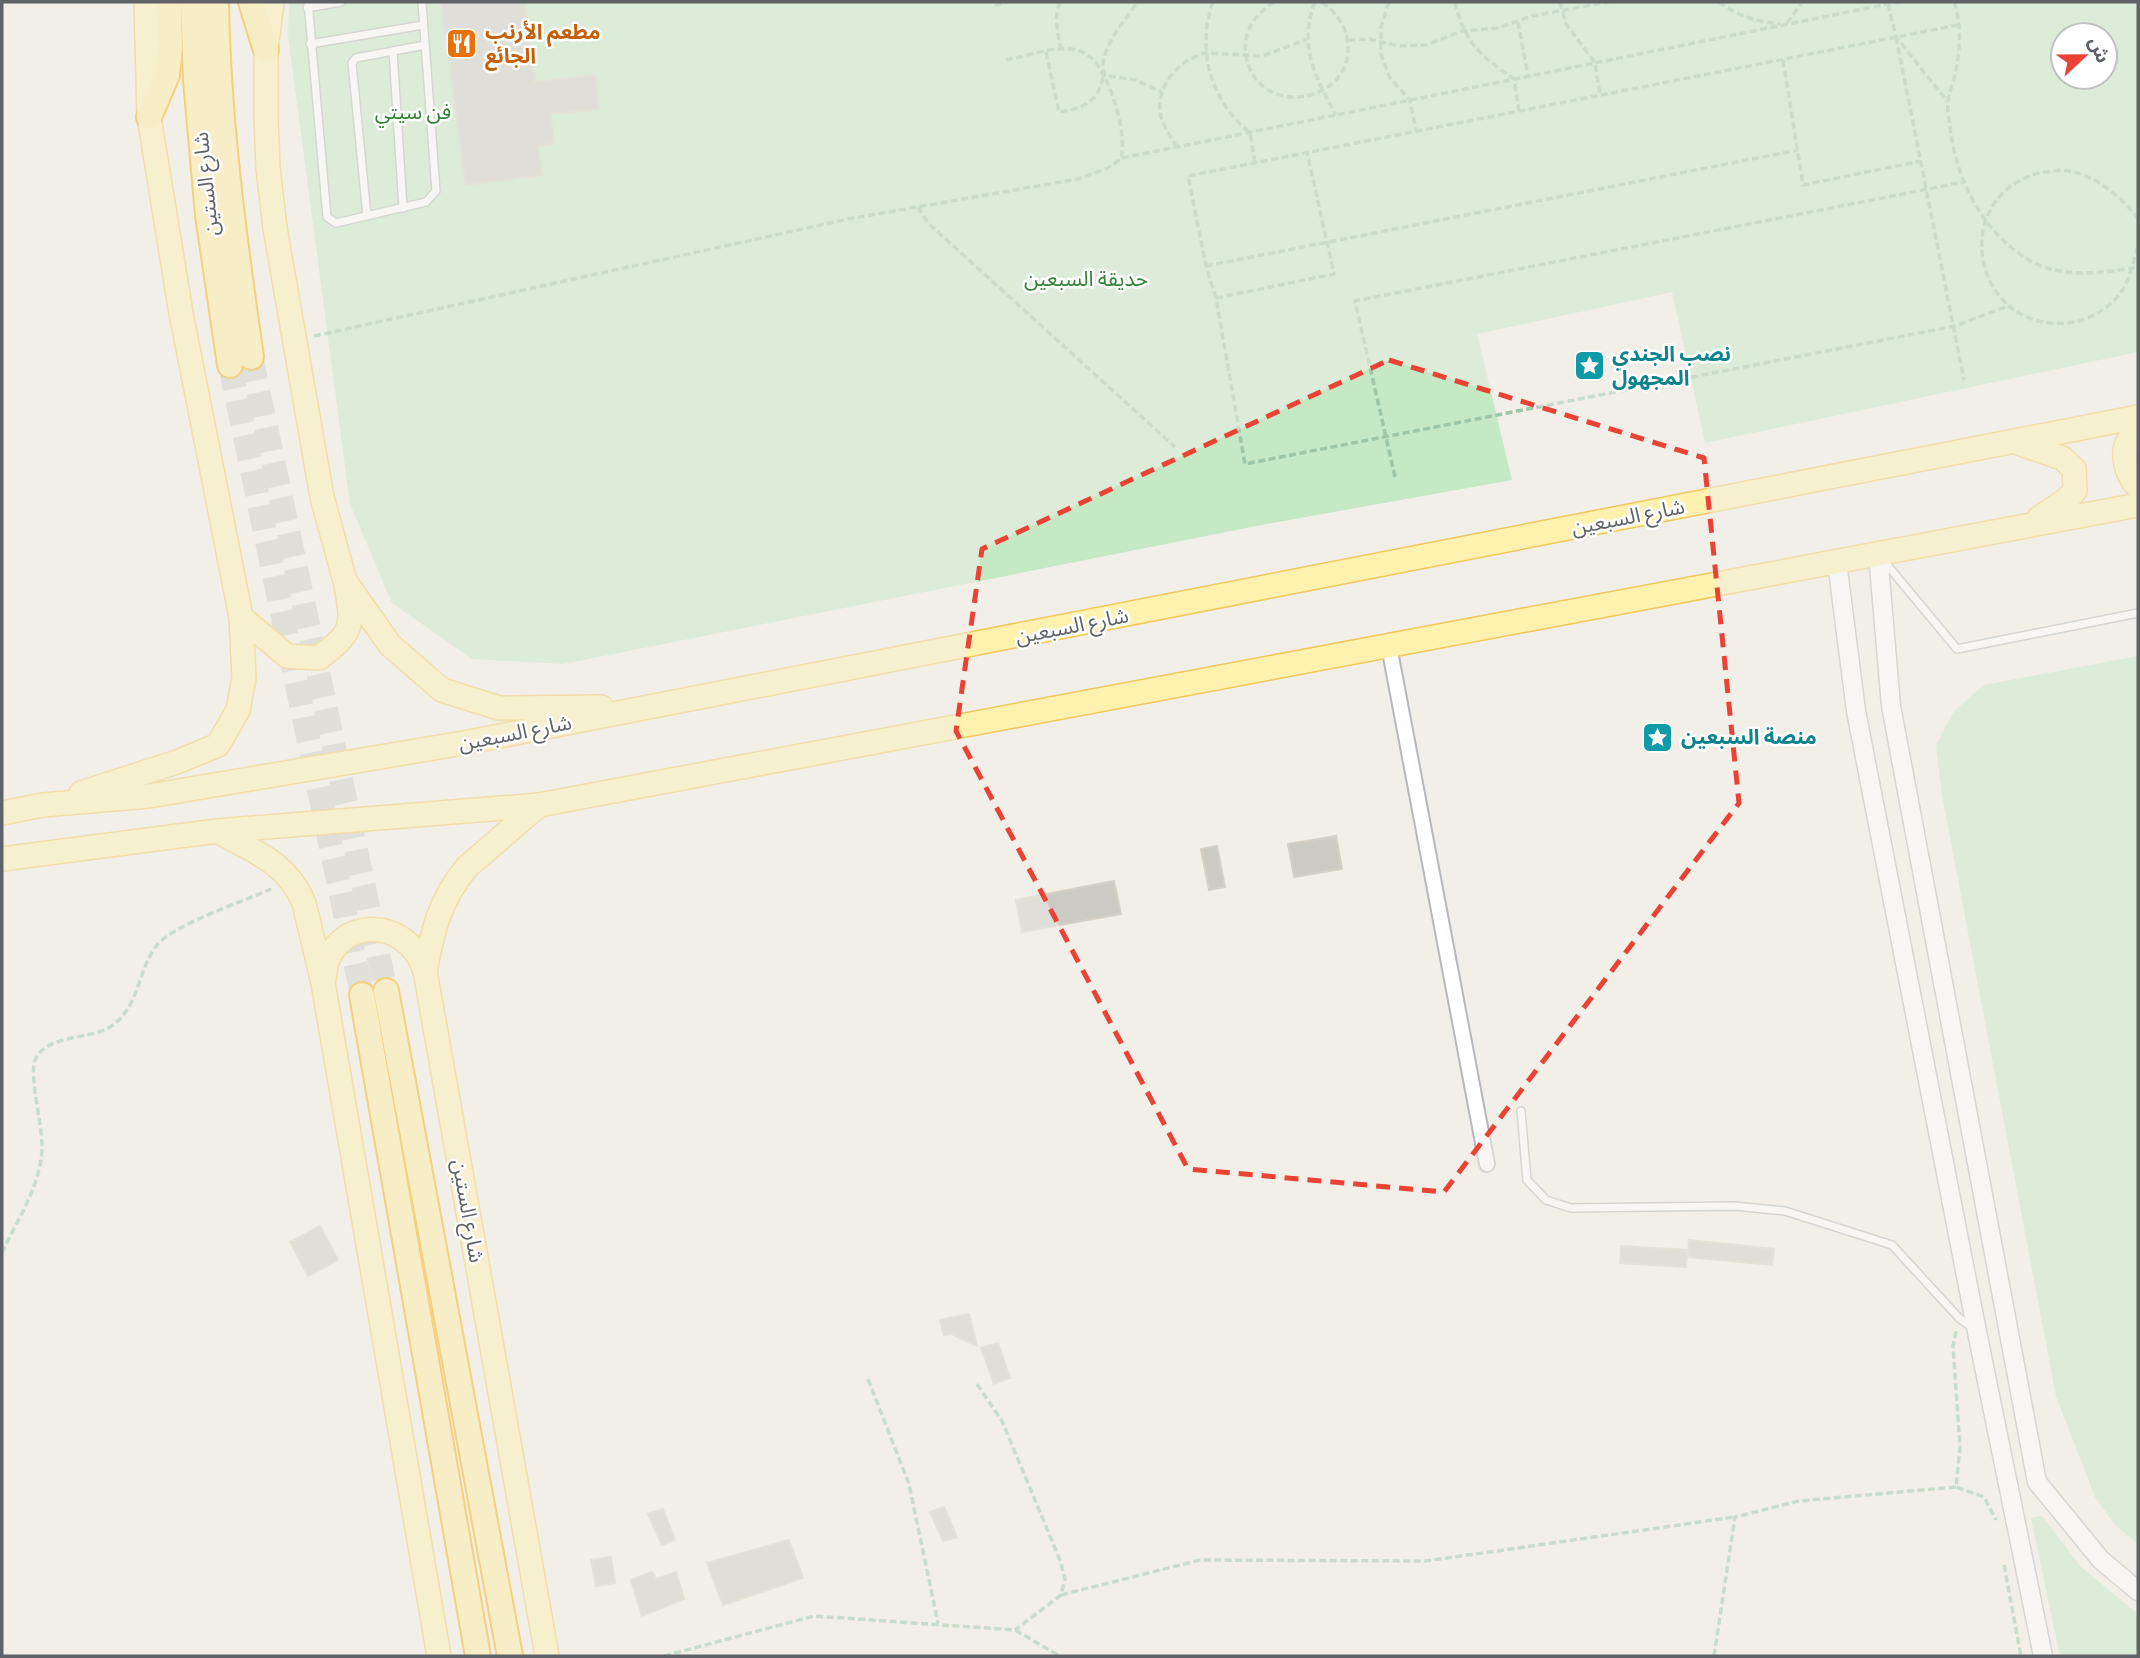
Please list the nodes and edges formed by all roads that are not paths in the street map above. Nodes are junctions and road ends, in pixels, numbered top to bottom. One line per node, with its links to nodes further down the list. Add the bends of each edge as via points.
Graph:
1 (146, 2): 15 (main road)
2 (169, 2): 15 (highway, via 167,75)
3 (193, 2): 4 (highway, شارع الستين, via 208,215 241,361 217,67)
4 (216, 2)
5 (251, 2): 13 (highway)
6 (272, 2): 13 (main road)
7 (341, 2): 9 (lane)
8 (422, 2): 10 (lane)
9 (307, 5): 11 (lane)
10 (423, 25): 11 (lane); 12 (lane)
11 (310, 44): 17 (lane, via 327,217 336,223)
12 (425, 45): 14 (lane); 16 (lane, via 436,191 426,202)
13 (266, 50): 26 (main road, via 268,168 293,340 321,497)
14 (393, 51): 16 (lane); 17 (lane, via 356,58 352,63)
15 (149, 117): 28 (main road, via 181,313)
16 (403, 208): 17 (lane)
17 (367, 216)
18 (2138, 417): 20 (main road, شارع السبعين)
19 (2138, 431): 21 (main road, via 2126,448 2124,462)
20 (2015, 442): 23 (main road, via 2062,458 2074,470 2076,480 2075,491 2065,501); 30 (main road, شارع السبعين)
21 (2138, 487)
22 (2138, 505): 23 (main road)
23 (2028, 525): 24 (main road)
24 (1878, 554): 25 (main road); 27 (lane, via 1957,649); 40 (street, via 1891,706)
25 (1838, 562): 29 (main road); 41 (street, via 1856,711)
26 (345, 581): 28 (main road, via 351,612 344,639 319,658 287,656); 30 (main road, via 390,645 442,690 499,708)
27 (2138, 613)
28 (241, 617): 32 (main road, via 244,678 238,710 218,745)
29 (1389, 646): 31 (main road); 39 (street)
30 (657, 706): 32 (main road, شارع السبعين, via 149,796)
31 (538, 805): 34 (main road); 36 (main road, شارع الستين, via 467,867 452,886 435,921)
32 (43, 806): 33 (main road, شارع السبعين)
33 (2, 813)
34 (217, 831): 35 (main road); 37 (main road, via 273,862 292,880 304,903)
35 (2, 859)
36 (425, 971): 37 (main road, via 405,939 369,929 335,947); 48 (main road, شارع الستين)
37 (323, 983): 45 (main road)
38 (1521, 1111): 41 (lane, via 1527,1180 1546,1200 1571,1208 1734,1206 1785,1211 1892,1245)
39 (1487, 1164)
40 (2007, 1328): 41 (street); 42 (street)
41 (1977, 1332): 43 (street)
42 (2037, 1482): 43 (street); 44 (street, via 2101,1560)
43 (2008, 1485): 49 (street)
44 (2138, 1591)
45 (439, 1656)
46 (478, 1656): 47 (highway, شارع الستين, via 374,993)
47 (510, 1656)
48 (547, 1656)
49 (2043, 1656)

